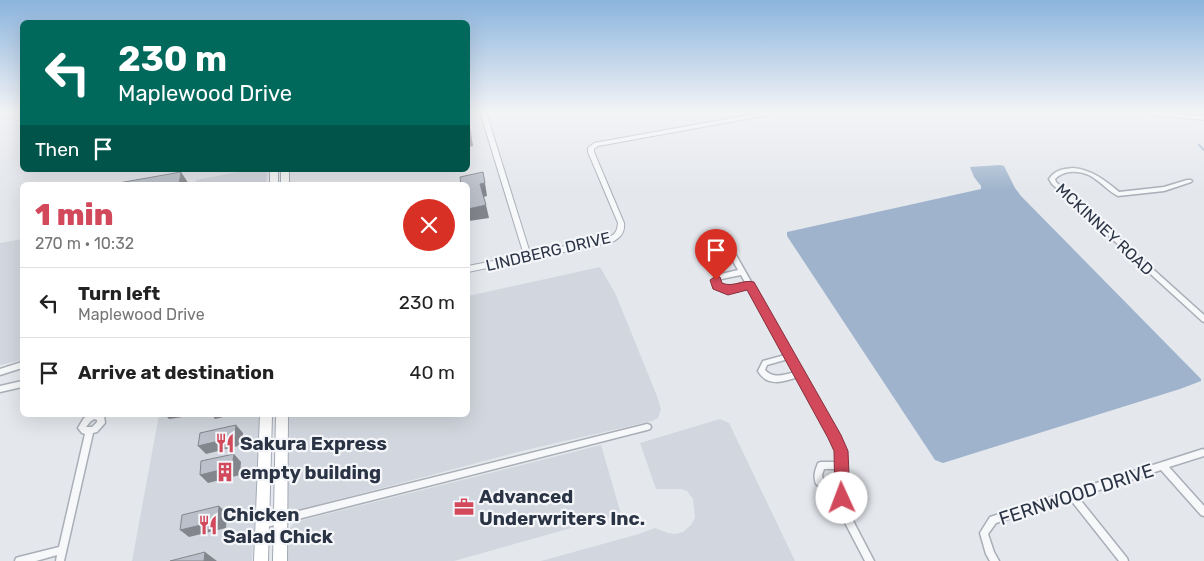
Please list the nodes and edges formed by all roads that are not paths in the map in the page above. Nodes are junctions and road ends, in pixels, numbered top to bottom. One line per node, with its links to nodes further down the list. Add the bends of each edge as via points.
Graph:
1 (491, 138): 5 (street)
2 (628, 138): 5 (street, LINDBERG DRIVE, via 596,144 591,148 618,212 621,230 618,236)
3 (1190, 181): 9 (street, MCKINNEY ROAD, via 1164,189 1118,194 1082,169 1061,172 1052,178 1054,184)
4 (726, 243): 7 (street)
5 (528, 257): 6 (street, LINDBERG DRIVE)
6 (470, 269)
7 (742, 272): 8 (street); 8 (street, via 719,277 717,286 728,290)
8 (750, 285): 10 (street)
9 (1204, 319)
10 (790, 356): 13 (street); 13 (street, via 765,363 761,371 764,377 770,380)
11 (20, 366): 12 (street)
12 (0, 372)
13 (800, 374): 21 (street, via 834,435 841,451)
14 (20, 384): 15 (street)
15 (0, 388)
16 (266, 417): 27 (main road)
17 (282, 417): 26 (main road)
18 (647, 427): 26 (street)
19 (90, 432): 28 (street)
20 (1203, 453): 22 (street, FERNWOOD DRIVE)
21 (842, 465): 24 (street); 24 (street, via 821,466 818,474 819,481)
22 (1163, 466): 23 (street, FERNWOOD DRIVE); 25 (street)
23 (1071, 495): 34 (street, FERNWOOD DRIVE, via 993,520 984,533); 35 (street)
24 (842, 498): 33 (street, via 845,514)
25 (1204, 512)
26 (280, 520): 27 (street); 32 (main road)
27 (261, 525): 31 (main road)
28 (62, 550): 29 (street); 30 (street)
29 (19, 561)
30 (60, 561)
31 (261, 561)
32 (280, 561)
33 (870, 561)
34 (995, 561)
35 (1124, 561)

